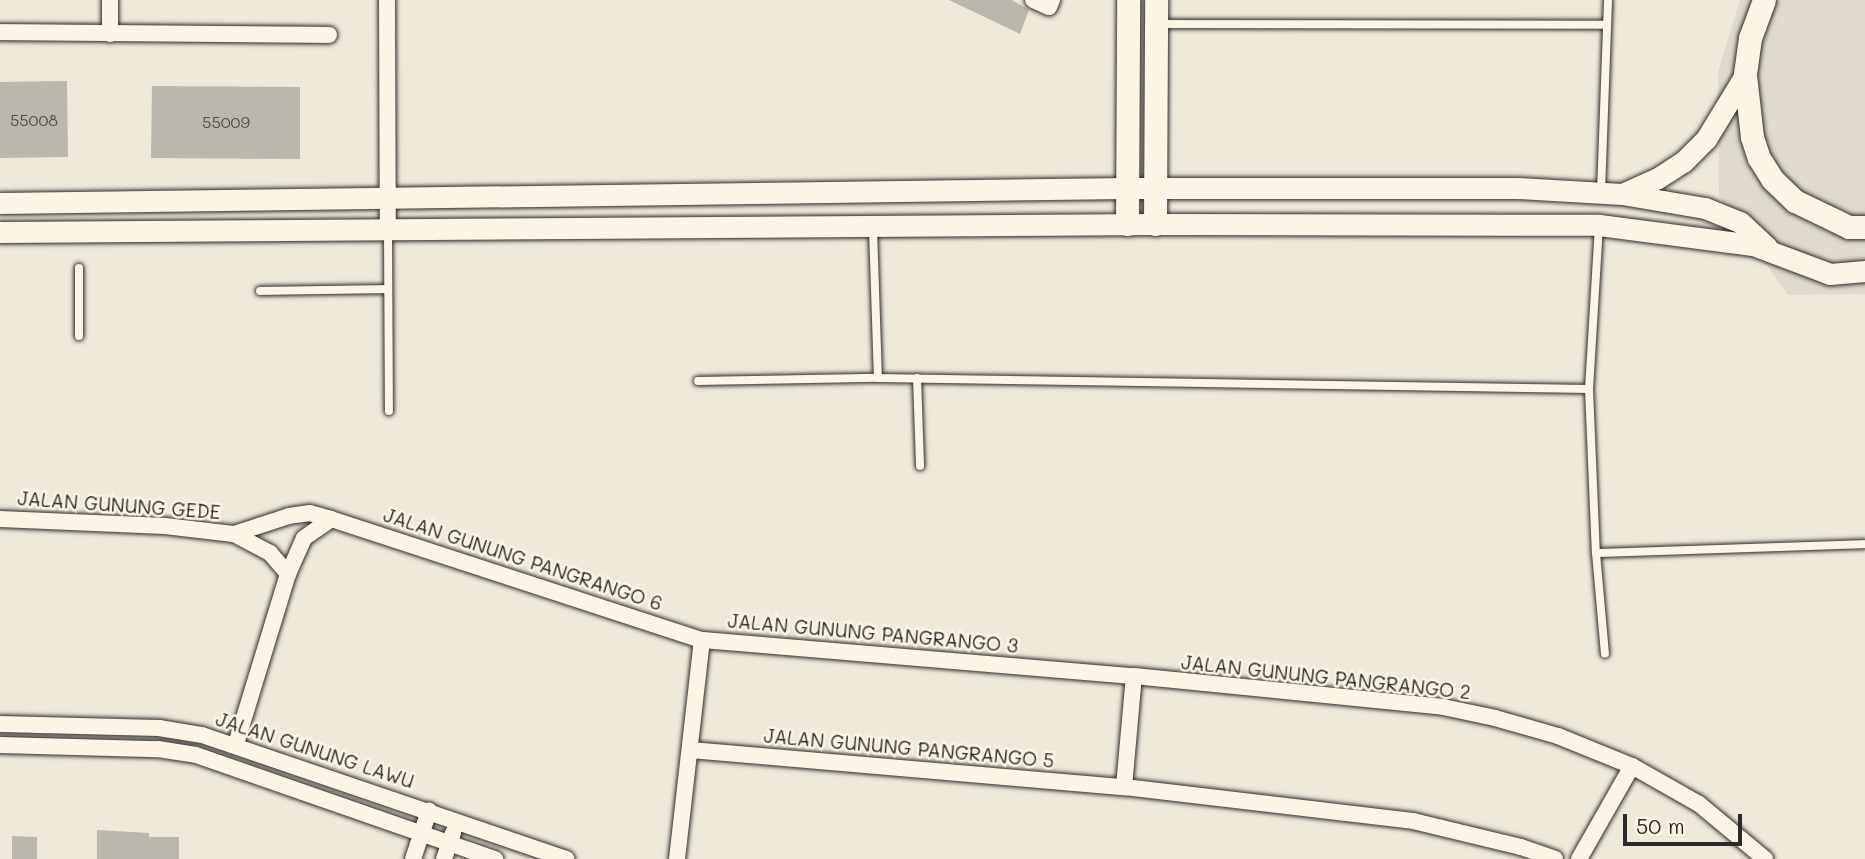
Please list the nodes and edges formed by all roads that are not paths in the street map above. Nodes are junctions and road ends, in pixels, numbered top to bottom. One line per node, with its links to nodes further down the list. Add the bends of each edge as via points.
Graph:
1 (110, 0): 12 (street)
2 (387, 0): 18 (street)
3 (1033, 0): 4 (street, via 1049,6)
4 (1052, 0)
5 (1128, 0): 15 (main road)
6 (1156, 0): 9 (main road)
7 (1608, 0): 10 (lane)
8 (1764, 0): 14 (main road, via 1750,38)
9 (1156, 24): 10 (lane); 16 (main road)
10 (1607, 24): 17 (lane)
11 (0, 32): 12 (street)
12 (110, 34): 13 (street)
13 (330, 35)
14 (1745, 75): 17 (street, via 1706,139 1683,162 1658,178); 24 (main road, via 1752,137 1772,179 1795,201 1849,227)
15 (1126, 188): 16 (street); 18 (street); 20 (main road)
16 (1155, 188): 17 (street); 21 (main road)
17 (1611, 192): 27 (street, via 1720,213 1740,222)
18 (390, 199): 19 (street); 25 (street)
19 (0, 203)
20 (1127, 224): 21 (street); 23 (street)
21 (1155, 224): 22 (street)
22 (1599, 225): 27 (street); 36 (lane)
23 (873, 226): 25 (street); 33 (lane)
24 (1865, 228)
25 (388, 230): 26 (street); 30 (lane)
26 (0, 233)
27 (1769, 248): 29 (street, via 1817,272)
28 (79, 268): 32 (lane)
29 (1865, 271)
30 (388, 289): 31 (lane); 37 (lane)
31 (260, 291)
32 (79, 336)
33 (878, 377): 34 (lane); 35 (lane)
34 (917, 378): 36 (lane); 38 (lane)
35 (698, 381)
36 (1589, 390): 43 (lane)
37 (389, 411)
38 (920, 466)
39 (0, 519): 41 (street, JALAN GUNUNG GEDE, via 164,526)
40 (331, 519): 41 (street, JALAN GUNUNG PANGRANGO 6, via 310,513 289,516); 44 (street, via 304,538); 45 (street, JALAN GUNUNG PANGRANGO 6)
41 (234, 534): 44 (street, via 270,553)
42 (1865, 544): 43 (lane)
43 (1596, 553): 46 (lane)
44 (288, 574): 49 (street)
45 (702, 640): 47 (street, JALAN GUNUNG PANGRANGO 3); 51 (street, JALAN GUNUNG PANGRANGO 3)
46 (1605, 654)
47 (1134, 677): 52 (street, JALAN GUNUNG PANGRANGO 2, via 1443,708 1558,736); 53 (street)
48 (0, 724): 49 (street, JALAN GUNUNG LAWU, via 159,728)
49 (236, 744): 54 (street, JALAN GUNUNG LAWU)
50 (0, 746): 56 (street, via 158,749 196,755)
51 (690, 750): 53 (street, JALAN GUNUNG PANGRANGO 5); 61 (street, JALAN GUNUNG PANGRANGO 3)
52 (1632, 765): 63 (street); 64 (street, JALAN GUNUNG PANGRANGO 2, via 1699,804)
53 (1124, 787): 62 (street, via 1413,821)
54 (429, 811): 55 (street, JALAN GUNUNG LAWU); 56 (street)
55 (458, 821): 57 (street); 60 (street, JALAN GUNUNG LAWU)
56 (421, 834): 57 (street); 58 (street)
57 (447, 851): 59 (street)
58 (413, 859)
59 (495, 859)
60 (566, 859)
61 (677, 859)
62 (1555, 859)
63 (1579, 859)
64 (1765, 859)

